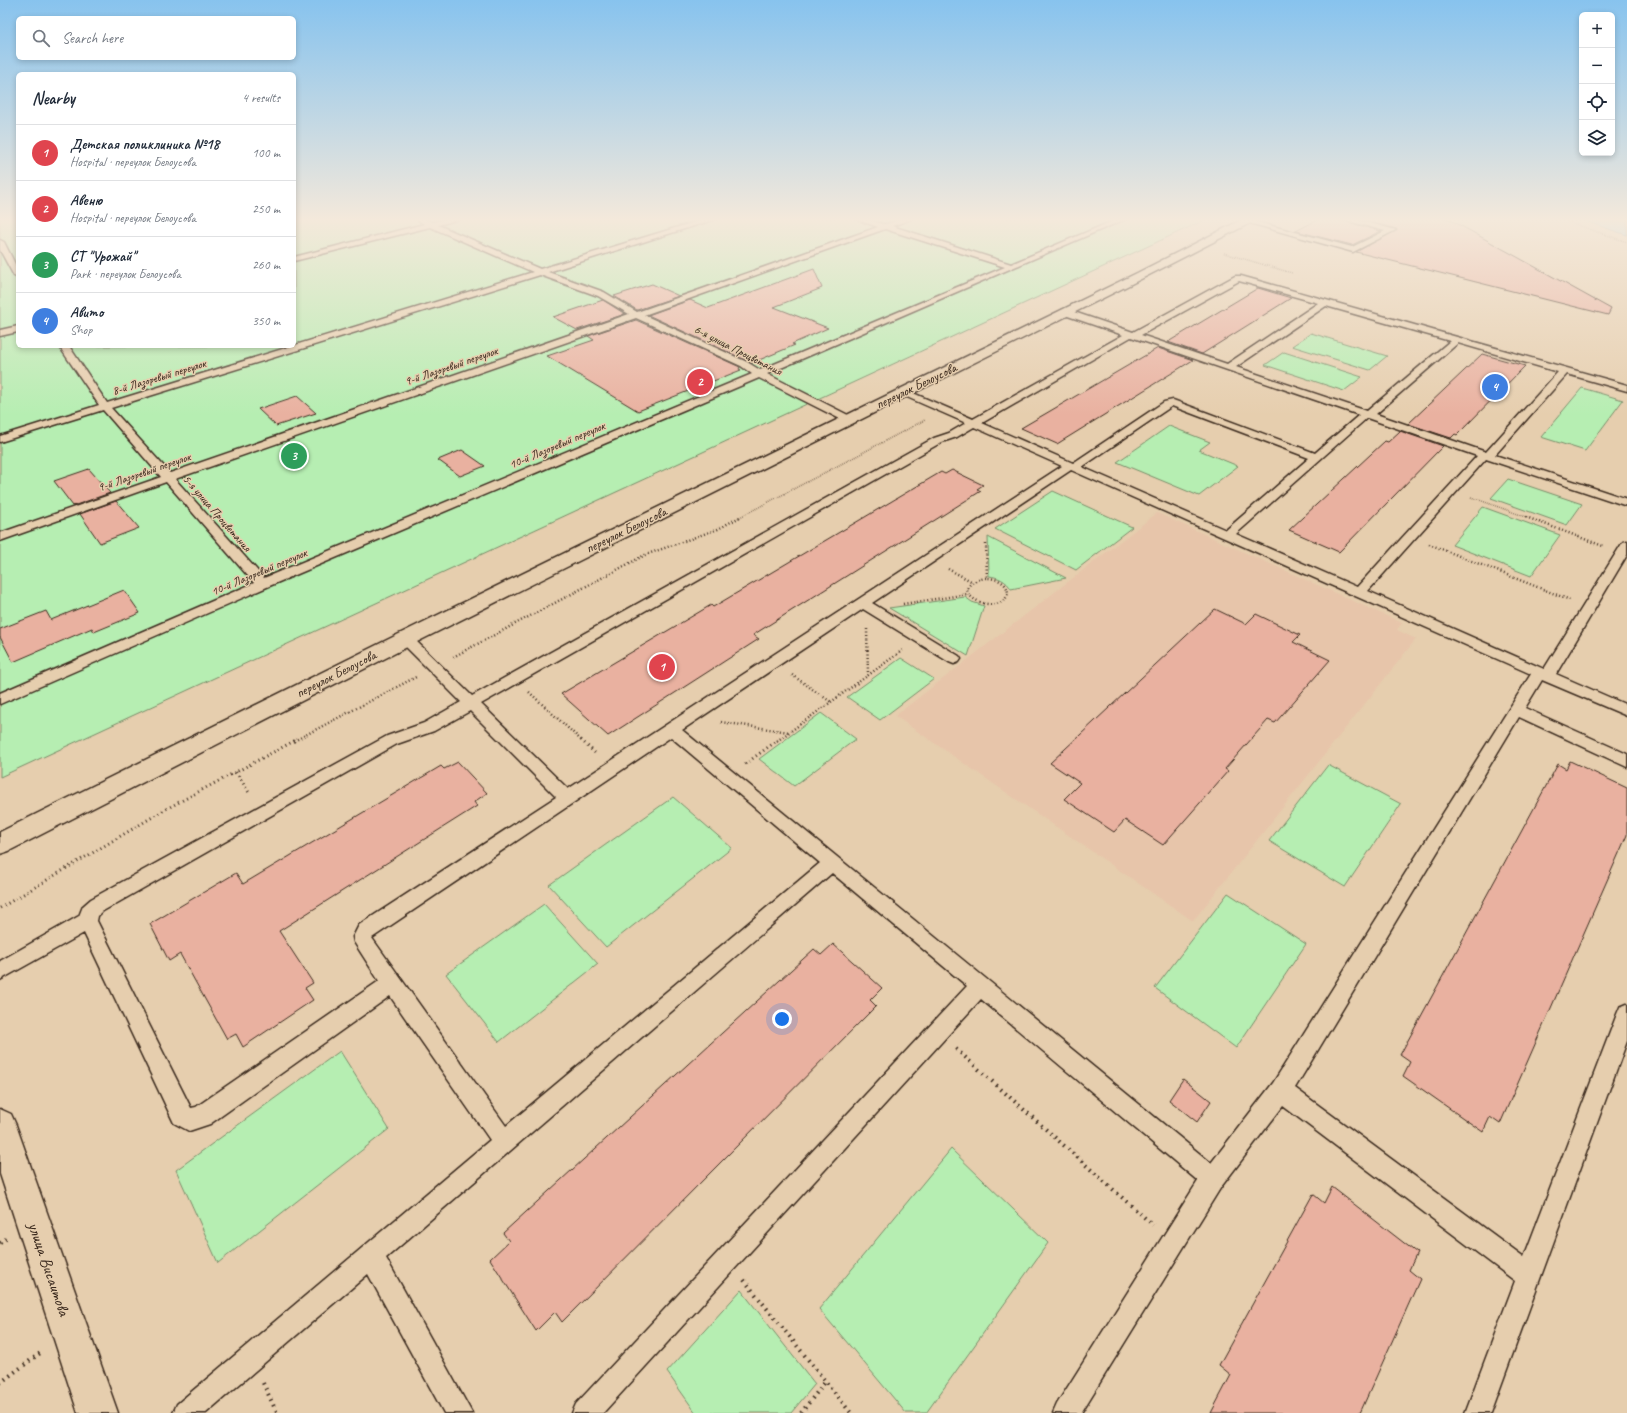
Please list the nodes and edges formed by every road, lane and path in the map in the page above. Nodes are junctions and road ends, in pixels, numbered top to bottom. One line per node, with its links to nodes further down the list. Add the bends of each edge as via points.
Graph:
1 (501, 284): 15 (lane, 8-й Лазоревый переулок)
2 (573, 284): 10 (lane, 6-я улица Процветания, via 601,294)
3 (724, 284): 10 (lane, 9-й Лазоревый переулок)
4 (969, 284): 20 (lane, 10-й Лазоревый переулок)
5 (1121, 284): 9 (street, переулок Белоусова)
6 (1227, 284): 13 (lane)
7 (1260, 284): 8 (lane)
8 (1326, 302): 14 (lane); 18 (lane)
9 (1065, 312): 13 (lane); 22 (street, переулок Белоусова)
10 (637, 315): 20 (lane, 6-я улица Процветания, via 744,364); 32 (lane, 9-й Лазоревый переулок)
11 (16, 329): 12 (lane)
12 (0, 333)
13 (1133, 335): 18 (lane); 27 (lane)
14 (1457, 339): 19 (lane); 25 (lane)
15 (296, 347)
16 (65, 348): 23 (lane, 5-я улица Процветания)
17 (293, 348): 23 (lane, 8-й Лазоревый переулок)
18 (1228, 367): 25 (lane)
19 (1565, 370): 21 (lane); 29 (lane)
20 (759, 374): 26 (lane, 6-я улица Процветания); 42 (lane, 10-й Лазоревый переулок)
21 (1627, 388)
22 (903, 392): 24 (lane); 26 (street, переулок Белоусова)
23 (105, 406): 28 (lane, 8-й Лазоревый переулок); 32 (lane, 5-я улица Процветания)
24 (943, 410): 27 (lane); 51 (path, via 718,530 645,556)
25 (1368, 415): 29 (lane); 30 (lane)
26 (848, 419): 48 (street, переулок Белоусова)
27 (974, 423): 31 (lane); 54 (lane, via 938,440)
28 (0, 439)
29 (1486, 455): 33 (lane); 34 (lane)
30 (1317, 456): 31 (lane, via 1173,403); 36 (lane)
31 (1072, 467): 35 (lane); 36 (lane)
32 (168, 477): 38 (lane, 9-й Лазоревый переулок); 42 (lane, 5-я улица Процветания)
33 (1452, 490): 37 (lane); 39 (path)
34 (1627, 503)
35 (973, 530): 41 (path, via 986,536); 46 (lane)
36 (1227, 535): 43 (lane)
37 (1410, 536): 43 (lane); 45 (path)
38 (0, 537)
39 (1588, 540)
40 (1627, 545): 52 (lane)
41 (988, 578): 44 (path, via 971,581 967,586); 44 (path, via 1000,581 1006,586 1008,596 1005,600 998,603 982,603)
42 (262, 584): 55 (lane, 10-й Лазоревый переулок)
43 (1359, 593): 52 (lane)
44 (968, 594): 46 (path)
45 (1555, 594)
46 (867, 605): 47 (lane); 50 (lane); 53 (path)
47 (919, 638): 49 (lane); 53 (path)
48 (406, 639): 51 (lane); 69 (street, переулок Белоусова)
49 (954, 659)
50 (773, 662): 56 (path); 60 (lane)
51 (434, 667): 57 (lane); 65 (path)
52 (1543, 674): 58 (lane); 59 (lane)
53 (868, 675): 56 (path)
54 (514, 678): 57 (lane); 64 (path)
55 (0, 699)
56 (830, 702): 62 (path)
57 (471, 703): 68 (lane); 72 (lane, via 424,729 392,740 96,905 89,912)
58 (1517, 710): 63 (lane); 78 (lane)
59 (1627, 711)
60 (689, 717): 61 (lane); 62 (path)
61 (671, 729): 64 (lane); 66 (lane)
62 (790, 732): 66 (path)
63 (1627, 761)
64 (612, 768): 68 (lane)
65 (236, 772): 67 (path); 71 (path, via 166,809)
66 (728, 776): 70 (lane)
67 (250, 794)
68 (567, 798): 74 (lane, via 366,931 362,937 363,942)
69 (0, 844)
70 (832, 862): 75 (lane); 80 (lane)
71 (0, 908)
72 (88, 921): 73 (lane); 74 (lane, via 182,1115 189,1120 202,1116)
73 (0, 971)
74 (392, 983): 80 (lane)
75 (980, 986): 77 (lane); 81 (lane)
76 (1627, 1014): 85 (lane)
77 (937, 1033): 82 (path); 84 (lane)
78 (1281, 1091): 81 (lane); 85 (lane)
79 (0, 1125): 89 (street, улица Висаитова)
80 (504, 1142): 83 (lane)
81 (1213, 1179): 82 (lane)
82 (1173, 1242): 95 (lane)
83 (371, 1256): 90 (lane); 91 (lane)
84 (727, 1260): 87 (path); 92 (lane)
85 (1529, 1276): 96 (lane)
86 (45, 1349): 88 (path)
87 (826, 1382): 93 (path); 94 (path)
88 (0, 1383)
89 (98, 1413)
90 (186, 1413)
91 (460, 1413)
92 (585, 1413)
93 (801, 1413)
94 (850, 1413)
95 (1066, 1413)
96 (1478, 1413)

